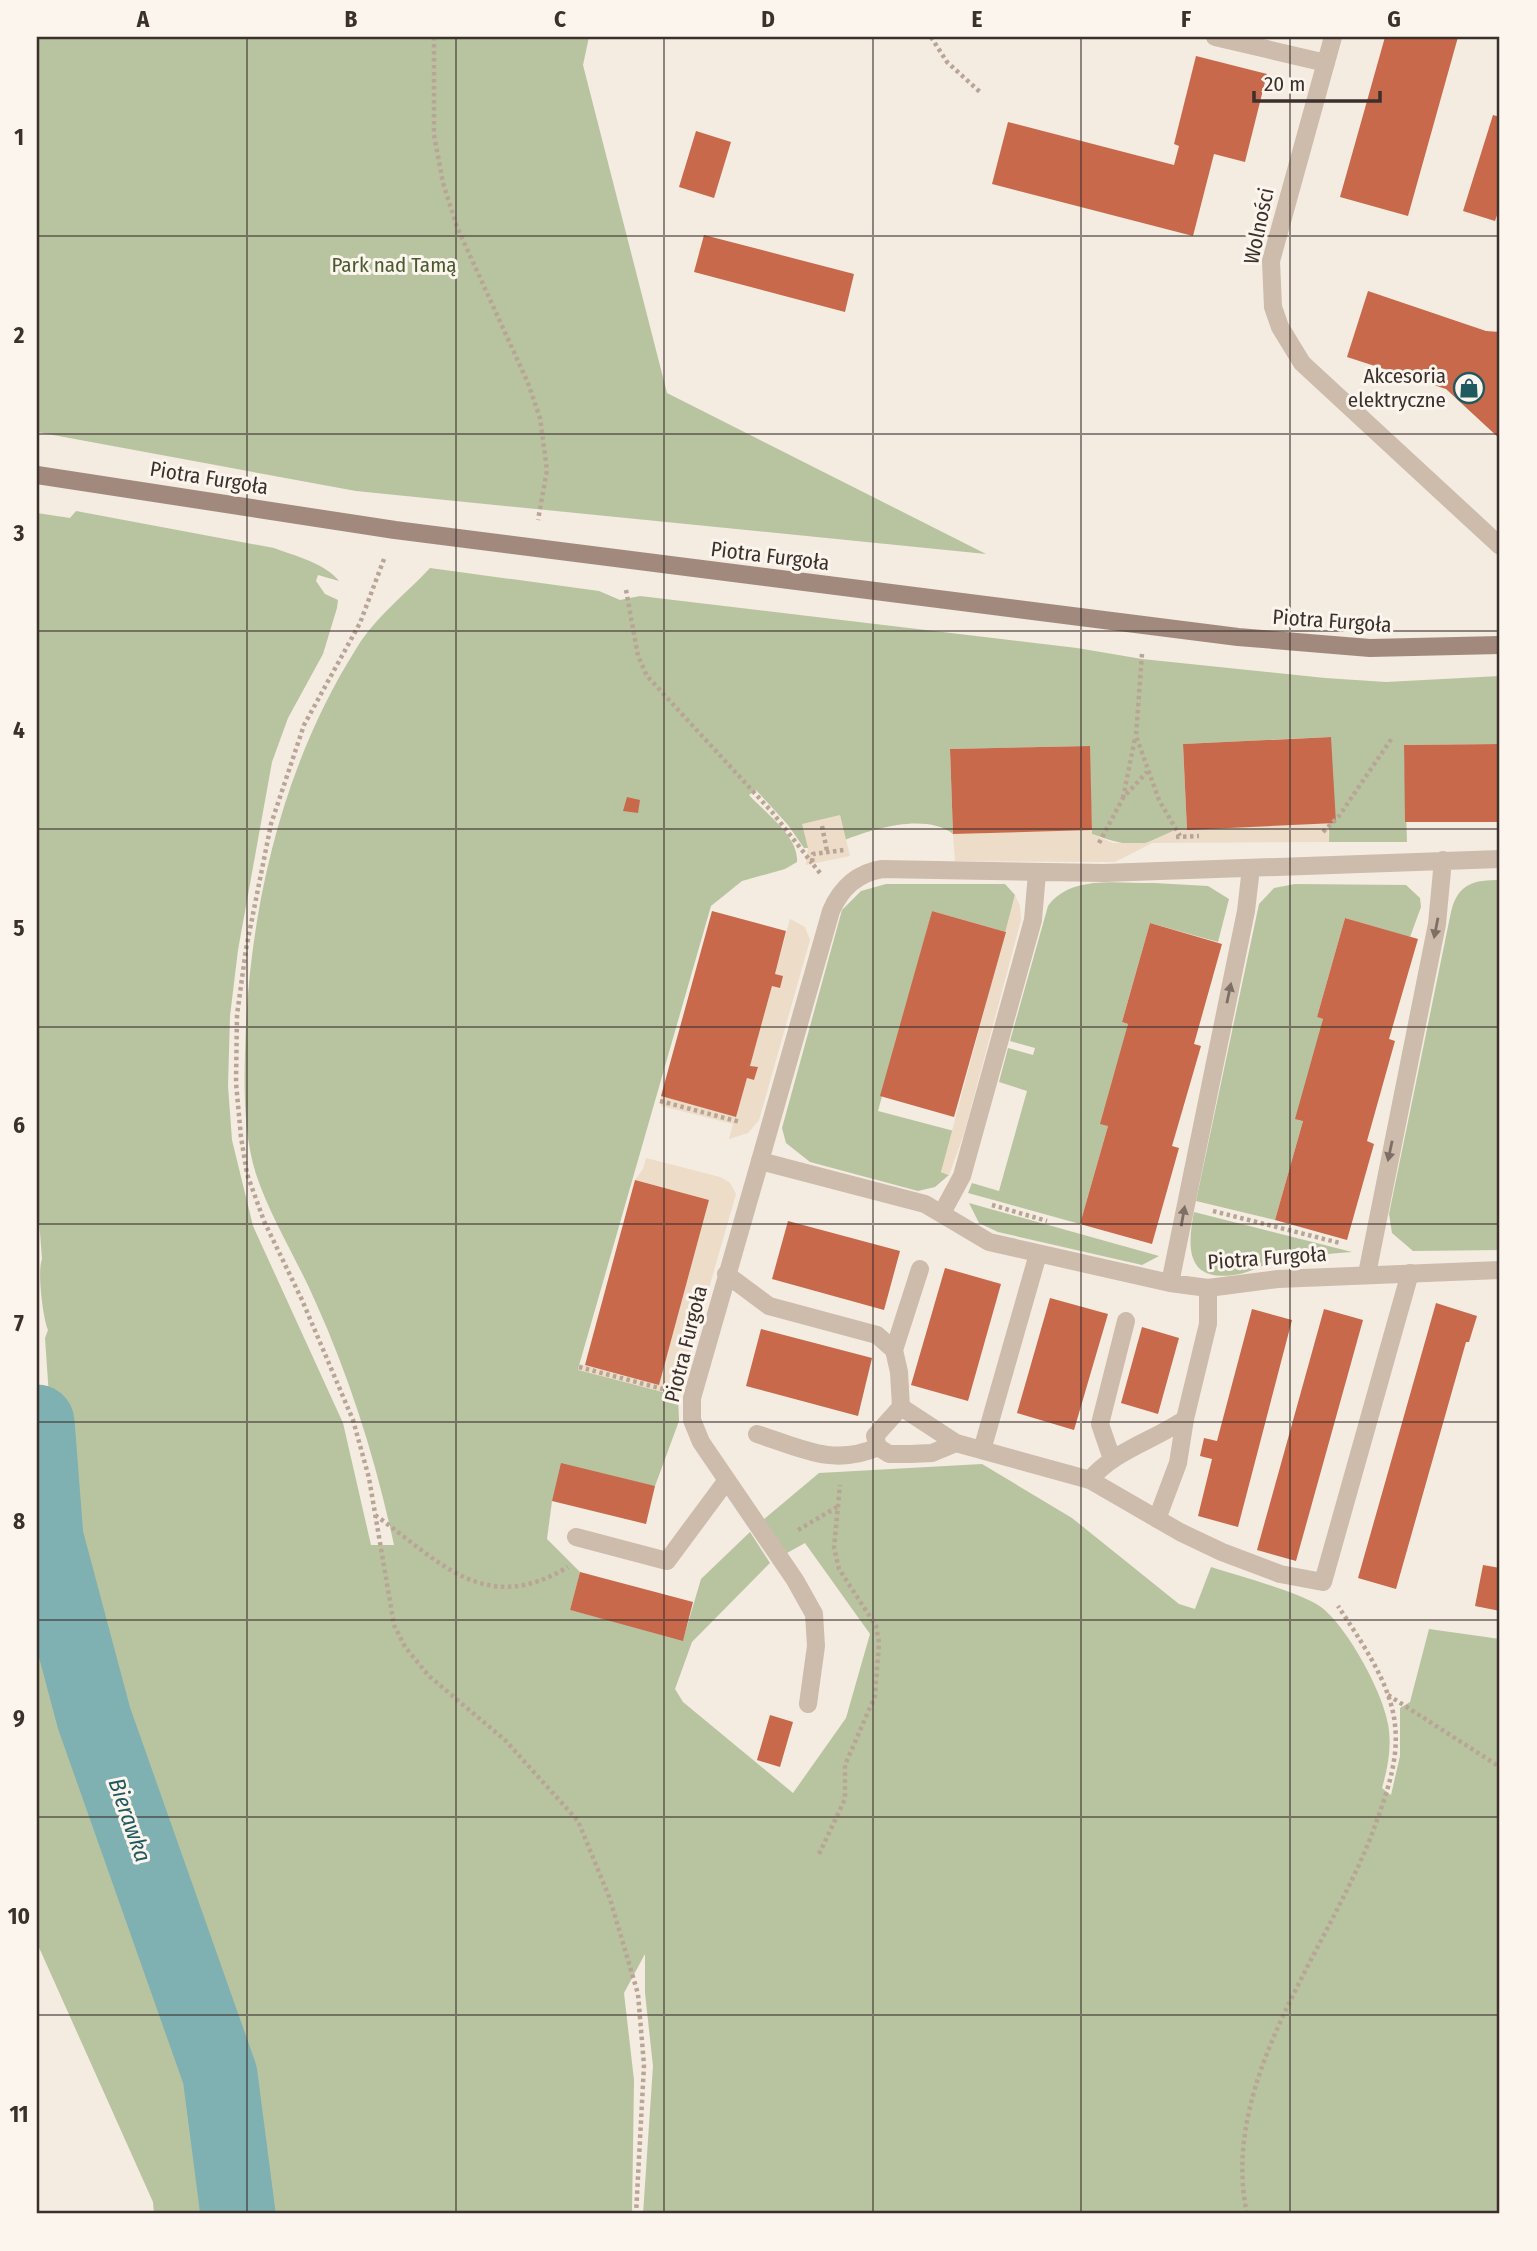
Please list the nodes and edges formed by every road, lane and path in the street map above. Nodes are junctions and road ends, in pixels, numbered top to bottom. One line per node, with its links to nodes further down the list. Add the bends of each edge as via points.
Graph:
1 (434, 37): 10 (path, via 434,135 443,183 474,267 528,383 545,439 547,470)
2 (931, 37): 6 (path, via 947,62)
3 (1215, 37): 5 (street)
4 (1333, 37): 5 (street, Wolności)
5 (1326, 63): 9 (street, Wolności, via 1271,261 1272,296 1280,327 1302,363)
6 (979, 92)
7 (42, 475): 8 (main road, Piotra Furgoła)
8 (394, 530): 10 (main road, Piotra Furgoła); 55 (path, via 360,622 304,725 286,770 246,949 237,1043 237,1097 247,1174 353,1420)
9 (1500, 546)
10 (533, 548): 12 (main road, Piotra Furgoła, via 1304,644 1406,649)
11 (626, 589): 25 (path, via 646,677 772,812)
12 (1500, 645)
13 (1142, 653): 14 (path)
14 (1136, 736): 16 (path); 17 (path)
15 (1392, 738): 19 (path)
16 (1147, 772): 17 (path); 20 (path)
17 (1123, 798): 21 (path)
18 (822, 826): 22 (path)
19 (1323, 833)
20 (1180, 836)
21 (1096, 849)
22 (827, 851)
23 (1500, 859): 24 (street, Piotra Furgoła)
24 (1443, 860): 26 (street, Piotra Furgoła); 33 (street, one-way to 33, via 1437,924)
25 (812, 863)
26 (1251, 868): 27 (street, Piotra Furgoła); 31 (street, Piotra Furgoła, one-way to 26)
27 (1037, 873): 30 (street, Piotra Furgoła, via 882,869 868,872 844,888 822,941); 32 (street, via 1033,920 962,1176)
28 (660, 1101): 29 (path)
29 (751, 1125)
30 (761, 1161): 32 (street, Piotra Furgoła, via 911,1200); 38 (street, Piotra Furgoła)
31 (1185, 1205): 33 (path); 40 (street, Piotra Furgoła, one-way to 31)
32 (942, 1213): 34 (street, Piotra Furgoła, via 980,1238)
33 (1371, 1252): 39 (street)
34 (1038, 1254): 40 (street, Piotra Furgoła); 49 (street)
35 (920, 1269): 43 (street)
36 (1500, 1270): 37 (street, Piotra Furgoła)
37 (1410, 1273): 39 (street, Piotra Furgoła); 60 (street)
38 (726, 1274): 43 (street, via 768,1306 877,1335); 52 (street, Piotra Furgoła, via 691,1412 695,1431)
39 (1367, 1274): 41 (street, Piotra Furgoła)
40 (1170, 1283): 41 (street, Piotra Furgoła)
41 (1208, 1288): 45 (street, via 1208,1324)
42 (1126, 1321): 51 (street, via 1100,1424)
43 (894, 1350): 44 (street)
44 (901, 1407): 47 (street); 48 (street, via 876,1436)
45 (1185, 1419): 51 (street); 56 (street, via 1178,1463)
46 (757, 1434): 50 (street)
47 (956, 1443): 48 (street, via 932,1453 888,1454); 49 (street)
48 (878, 1447): 50 (street)
49 (982, 1450): 53 (street)
50 (845, 1458): 54 (path)
51 (1112, 1459): 53 (street)
52 (727, 1480): 58 (street, Piotra Furgoła); 59 (street, via 667,1561)
53 (1090, 1480): 56 (street)
54 (837, 1507): 58 (path, via 807,1527); 64 (path, via 834,1548 839,1569 876,1626 879,1643 874,1696 845,1765 845,1799)
55 (374, 1514): 59 (path, via 466,1580 482,1586 506,1587 550,1577); 65 (path, via 394,1625 405,1647 429,1676 505,1740 578,1821 610,1899 638,1994 644,2065)
56 (1157, 1519): 60 (street, via 1258,1567)
57 (576, 1537): 59 (street)
58 (767, 1540): 62 (street, Piotra Furgoła, via 814,1614 817,1646)
59 (597, 1543)
60 (1322, 1582): 61 (path)
61 (1387, 1694): 63 (path); 66 (path, via 1395,1725 1388,1789 1368,1846 1260,2069 1245,2119 1242,2163)
62 (808, 1704)
63 (1500, 1767)
64 (819, 1854)
65 (636, 2214)
66 (1247, 2214)

